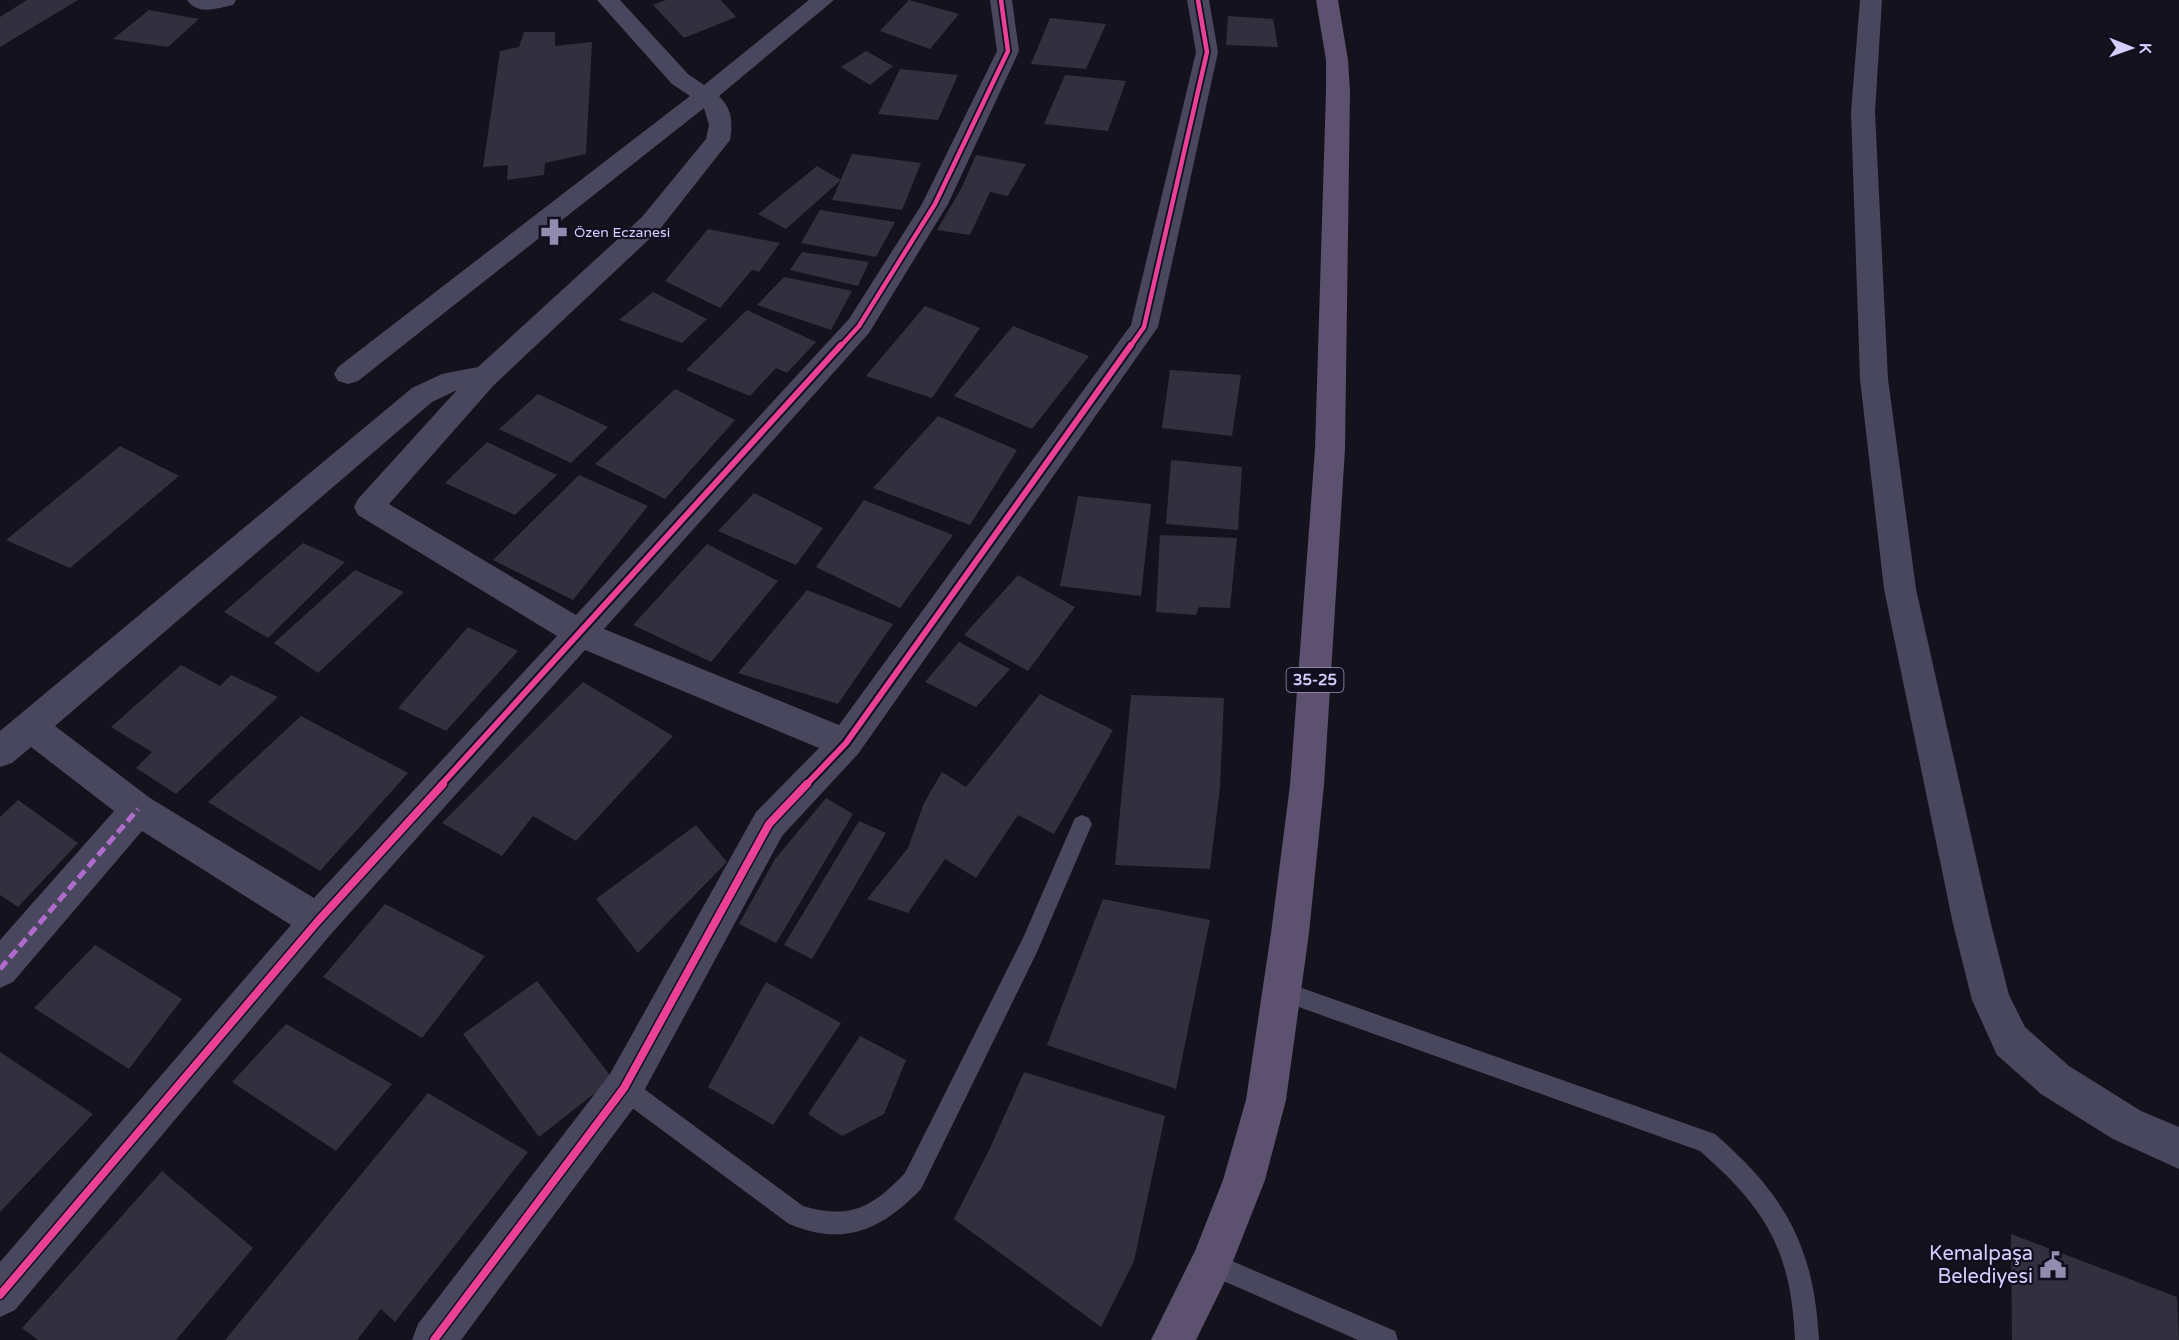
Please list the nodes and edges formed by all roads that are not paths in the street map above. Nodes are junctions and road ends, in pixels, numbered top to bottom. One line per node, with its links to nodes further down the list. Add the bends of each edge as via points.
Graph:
1 (198, 0): 2 (street, via 206,4)
2 (225, 0)
3 (608, 0): 10 (street, via 680,78)
4 (823, 0): 9 (street)
5 (1001, 0): 13 (street, via 1008,51 935,204 858,326)
6 (1198, 0): 15 (street, via 1208,52 1144,327)
7 (1327, 0): 21 (main road, 35-25, via 1338,91 1330,449 1307,785)
8 (1871, 0): 23 (street, via 1863,112 1875,390 1900,589 1991,1000 2011,1041 2055,1080 2127,1125)
9 (795, 8): 10 (street)
10 (705, 96): 11 (street); 12 (street, via 717,108 721,125 718,140 651,223)
11 (348, 375)
12 (484, 378): 13 (street, via 369,507); 14 (street, via 454,379 422,395)
13 (580, 633): 15 (street); 19 (street)
14 (30, 727): 16 (street); 17 (street)
15 (846, 743): 22 (street, via 769,824)
16 (0, 752)
17 (138, 809): 19 (street); 20 (street)
18 (1082, 824): 22 (lane, via 1030,945 913,1181 880,1212 838,1225 797,1216)
19 (318, 921): 25 (street)
20 (0, 969)
21 (1282, 990): 24 (main road, 35-25, via 1266,1100 1244,1180); 29 (lane, via 1707,1142 1738,1167 1764,1197 1785,1232 1800,1270)
22 (624, 1088): 26 (street)
23 (2179, 1148)
24 (1211, 1264): 27 (main road, 35-25); 28 (lane)
25 (0, 1295)
26 (434, 1340)
27 (1173, 1340)
28 (1386, 1340)
29 (1807, 1340)

